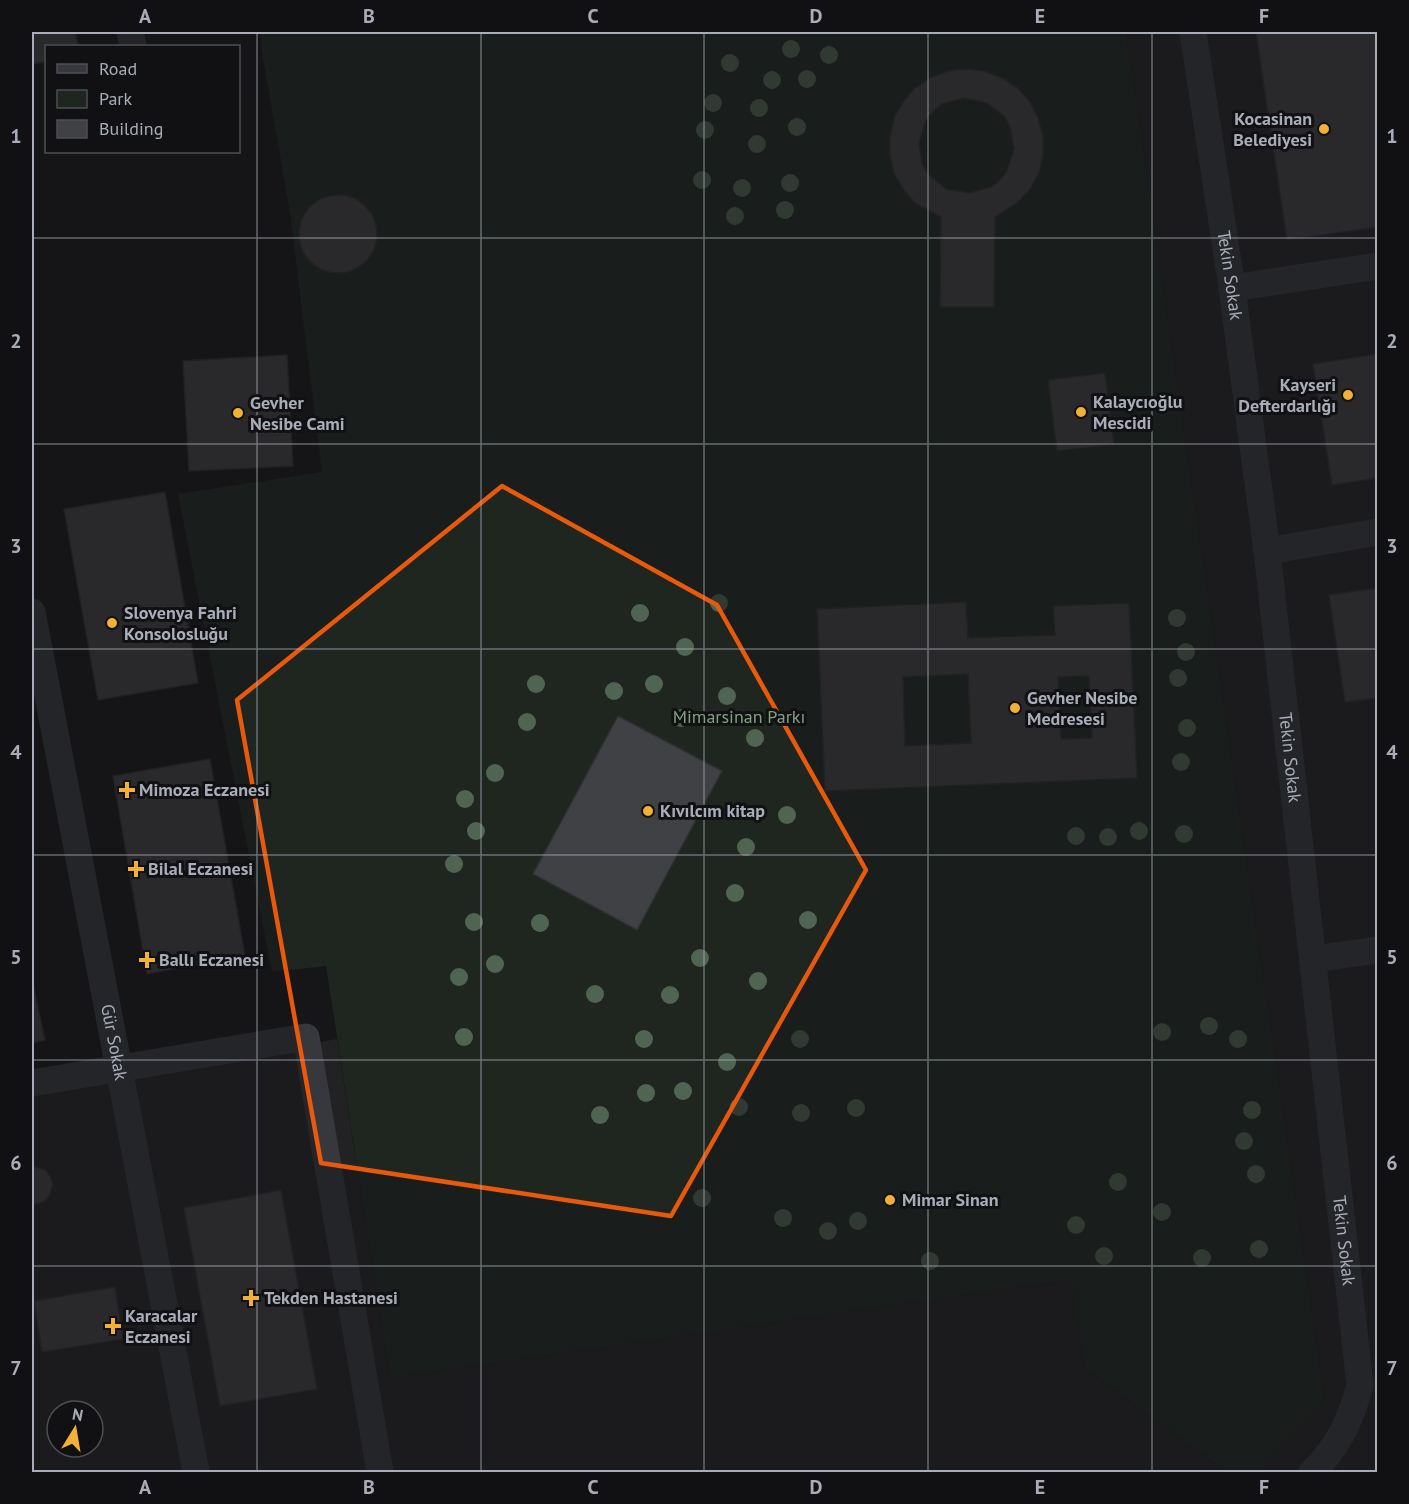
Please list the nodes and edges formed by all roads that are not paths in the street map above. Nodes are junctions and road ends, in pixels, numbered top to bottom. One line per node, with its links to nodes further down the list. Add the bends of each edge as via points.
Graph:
1 (1193, 32): 3 (street, Tekin Sokak)
2 (1377, 266): 3 (street)
3 (1232, 288): 5 (street, Tekin Sokak)
4 (1377, 532): 5 (street)
5 (1267, 550): 8 (street, Tekin Sokak)
6 (32, 612): 9 (street, Gür Sokak)
7 (1377, 950): 8 (street)
8 (1312, 959): 13 (street, Tekin Sokak, via 1360,1385 1346,1427)
9 (119, 1068): 10 (street); 11 (street, Gür Sokak); 12 (street, via 306,1037)
10 (32, 1083)
11 (196, 1473)
12 (380, 1473)
13 (1312, 1473)

